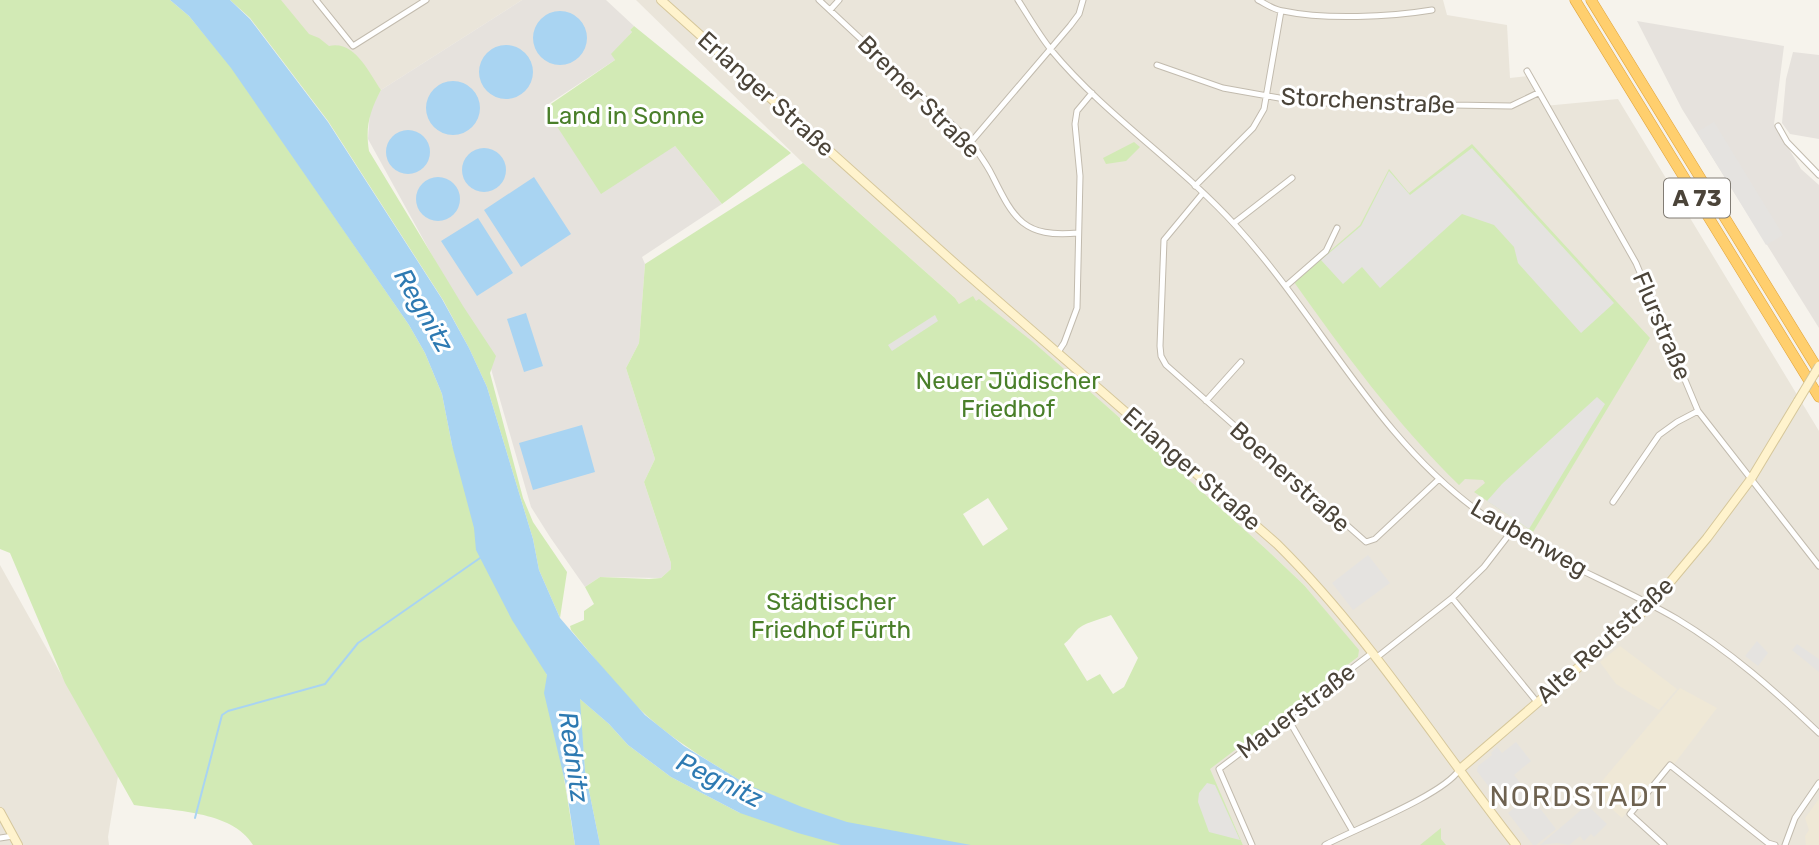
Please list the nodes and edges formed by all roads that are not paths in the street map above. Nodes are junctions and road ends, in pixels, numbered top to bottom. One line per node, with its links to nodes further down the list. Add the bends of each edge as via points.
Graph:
1 (316, 0): 2 (street, via 353,47)
2 (426, 0)
3 (661, 0): 30 (main road, Erlanger Straße)
4 (819, 0): 11 (street, Bremer Straße)
5 (839, 0): 11 (street)
6 (1018, 0): 14 (street, Laubenweg)
7 (1083, 0): 14 (street, via 1079,14)
8 (1258, 0): 13 (street)
9 (1575, 0): 33 (highway, A 73)
10 (1591, 0): 32 (highway, A 73)
11 (830, 10): 21 (street, Bremer Straße)
12 (1432, 10): 13 (street, via 1328,16)
13 (1281, 11): 19 (street)
14 (1051, 50): 17 (street, Laubenweg); 21 (street)
15 (1157, 65): 19 (street, Storchenstraße, via 1223,88)
16 (1527, 71): 18 (street, Flurstraße)
17 (1092, 93): 24 (street, Laubenweg); 28 (street, via 1077,111 1075,124 1080,161)
18 (1538, 93): 19 (street, Storchenstraße, via 1511,106 1325,103); 35 (street, Flurstraße, via 1636,263)
19 (1266, 96): 24 (street, via 1253,128)
20 (1779, 127): 22 (street)
21 (971, 142): 28 (street, Bremer Straße, via 1018,220 1038,230)
22 (1819, 175)
23 (1292, 178): 26 (street)
24 (1195, 186): 25 (street, Laubenweg)
25 (1203, 193): 26 (street, Laubenweg); 34 (street, Boenerstraße, via 1164,240 1160,346 1166,365)
26 (1234, 223): 29 (street, Laubenweg)
27 (1336, 228): 29 (street, via 1325,251)
28 (1078, 233): 30 (street, via 1077,308)
29 (1286, 286): 37 (street, Laubenweg, via 1380,415)
30 (1058, 352): 43 (main road, Erlanger Straße, via 1277,544)
31 (1241, 362): 34 (street)
32 (1819, 369): 36 (main road, Alte Reutstraße, bridge)
33 (1819, 397)
34 (1206, 401): 37 (street, Boenerstraße, via 1366,542 1376,539)
35 (1698, 411): 36 (street, Flurstraße); 38 (street, via 1660,435)
36 (1751, 479): 40 (street, Flurstraße); 42 (main road, Alte Reutstraße)
37 (1439, 480): 39 (street, Laubenweg)
38 (1613, 502)
39 (1511, 532): 41 (street, Mauerstraße); 42 (street, Laubenweg)
40 (1819, 566)
41 (1452, 598): 43 (street, Mauerstraße); 44 (street)
42 (1651, 605): 44 (main road, Alte Reutstraße); 46 (street, Laubenweg, via 1748,667)
43 (1374, 656): 45 (street, Mauerstraße); 47 (main road, Erlanger Straße)
44 (1537, 702): 47 (main road, Alte Reutstraße)
45 (1287, 717): 50 (street); 54 (street, Mauerstraße, via 1219,769)
46 (1819, 733)
47 (1459, 770): 50 (street, Alte Reutstraße, via 1453,779); 56 (main road, Erlanger Straße)
48 (1819, 783): 59 (street, via 1795,818)
49 (0, 812): 51 (main road)
50 (1352, 830): 55 (street, Alte Reutstraße)
51 (13, 836): 52 (street); 53 (main road)
52 (0, 838)
53 (18, 845)
54 (1252, 845)
55 (1325, 845)
56 (1516, 845)
57 (1664, 845): 58 (street, via 1630,814 1670,765)
58 (1775, 845)
59 (1785, 845)

